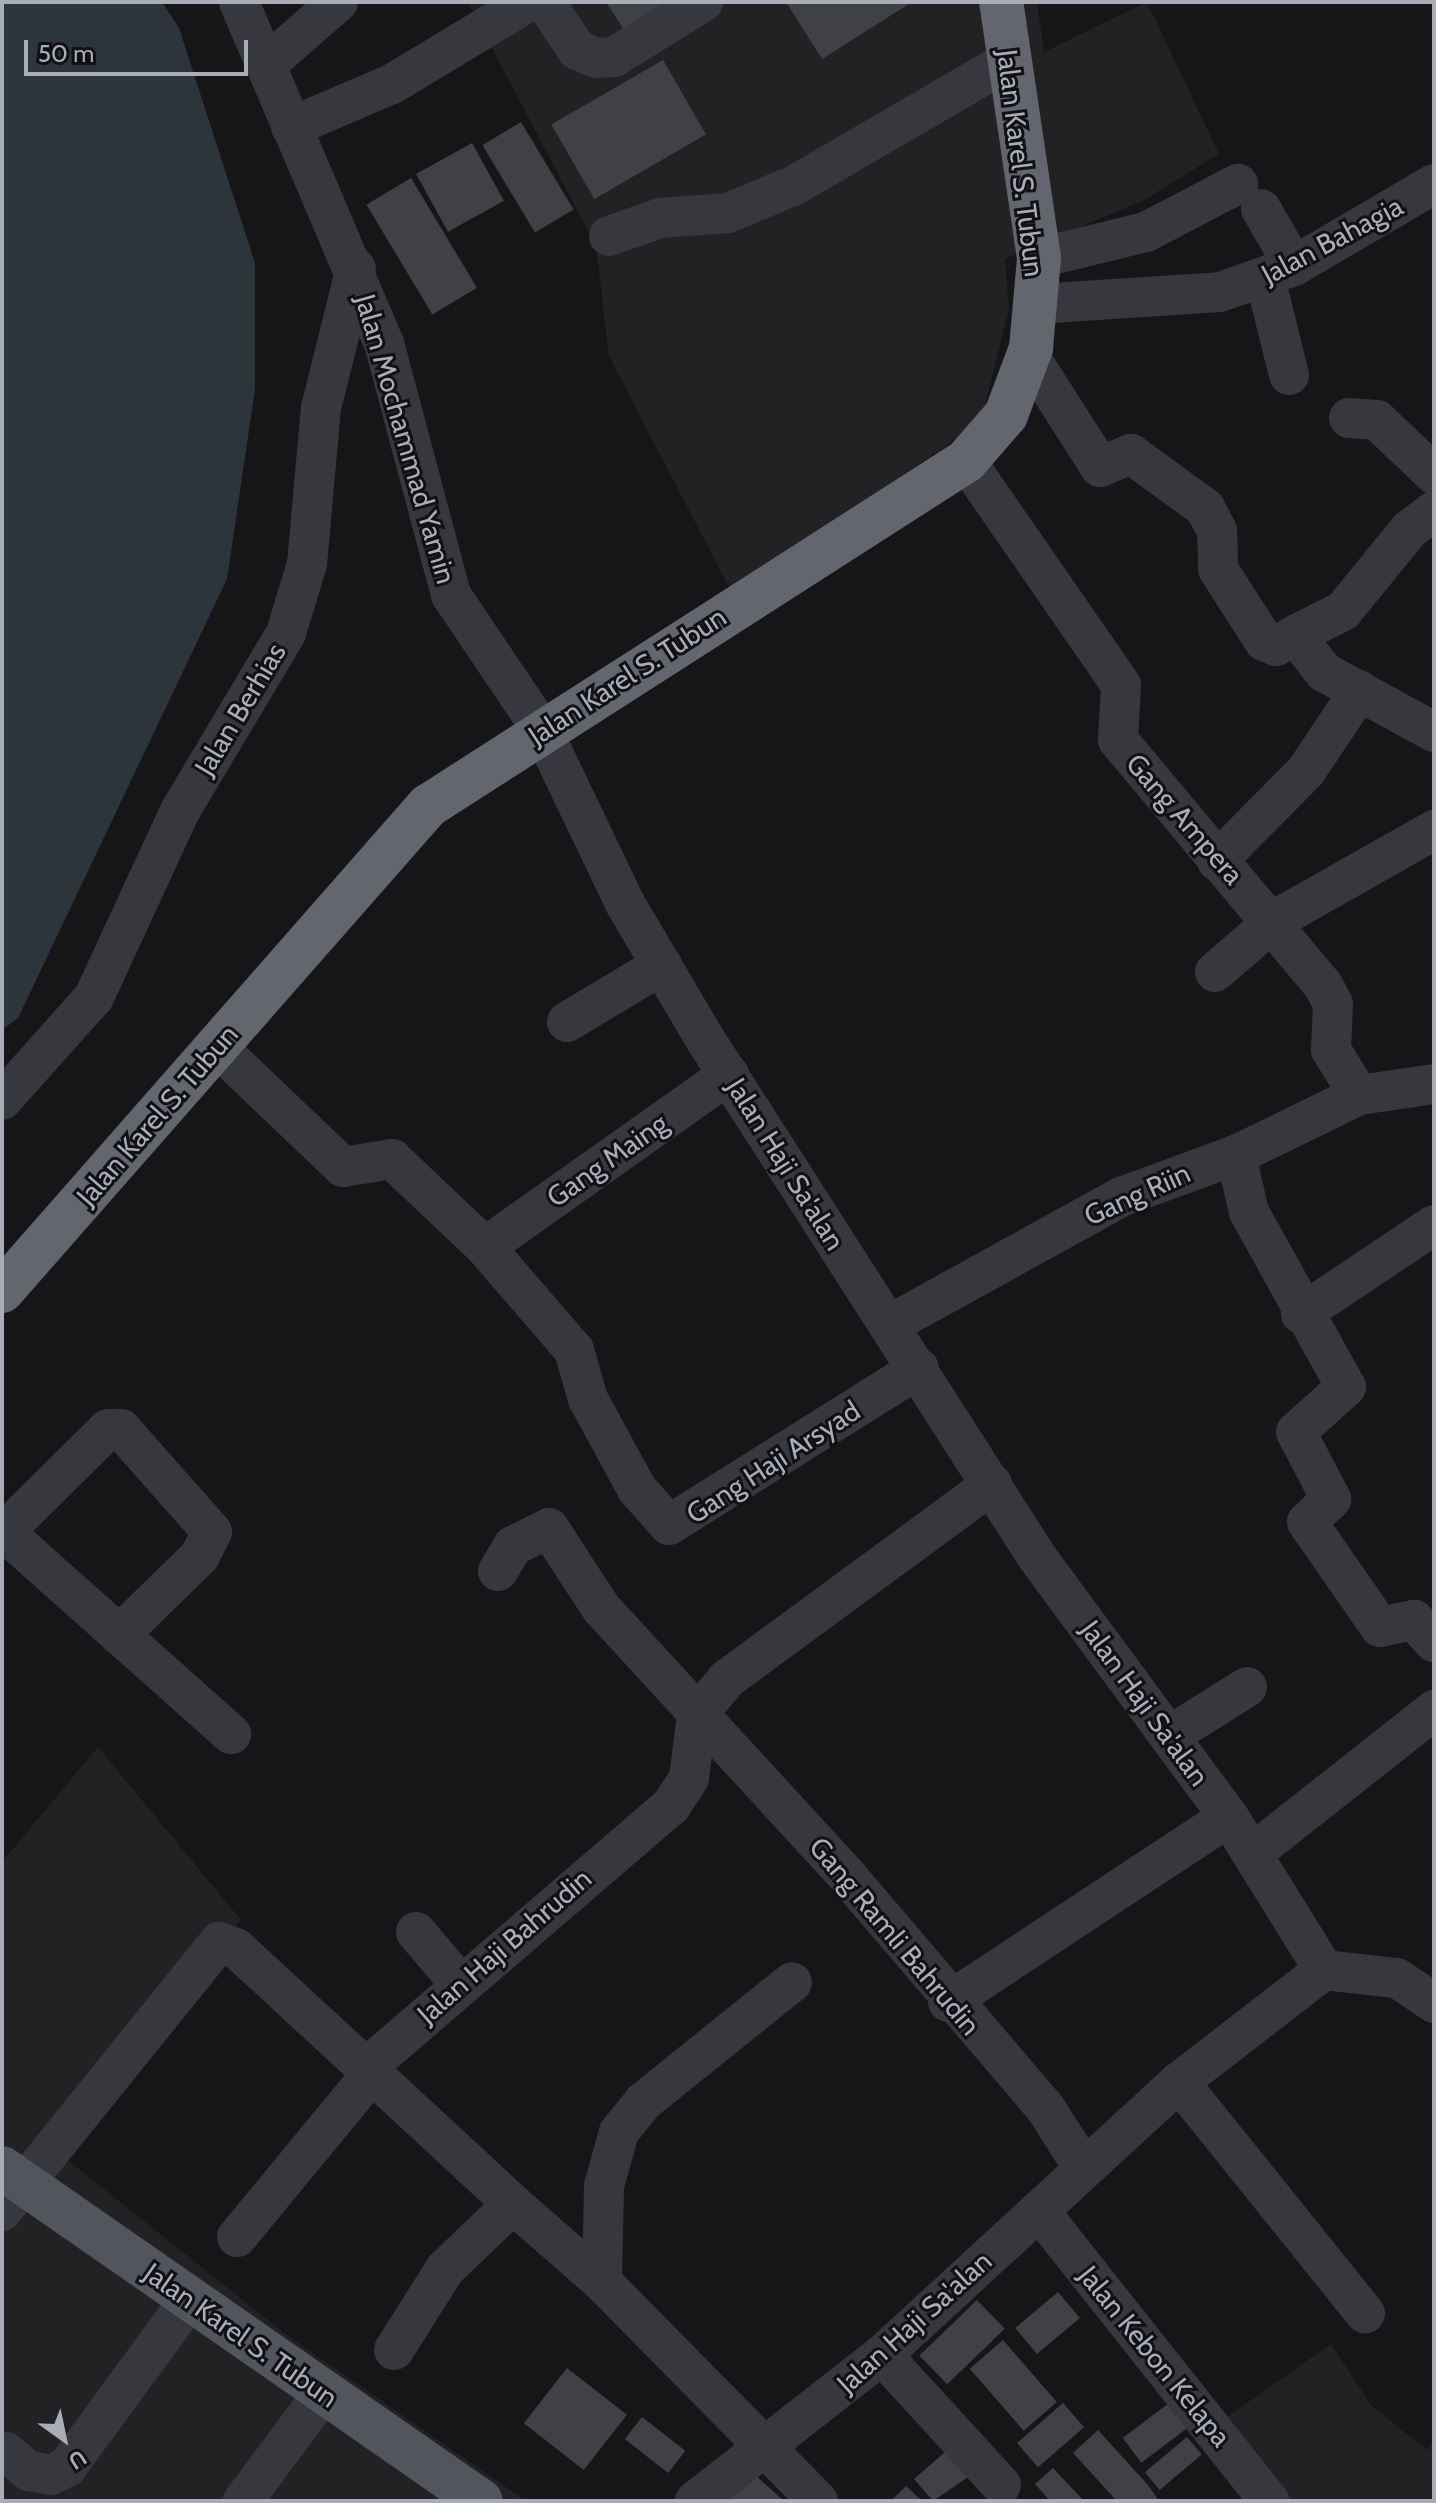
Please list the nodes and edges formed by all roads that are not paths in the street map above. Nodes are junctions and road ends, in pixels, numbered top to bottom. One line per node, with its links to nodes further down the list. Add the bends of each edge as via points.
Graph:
1 (239, 2): 8 (street, Jalan Mochammad Yamin)
2 (338, 2): 8 (street)
3 (528, 2): 9 (street, via 392,84)
4 (545, 2): 5 (street, via 577,50 596,58 614,57)
5 (703, 2)
6 (1001, 2): 7 (highway, Jalan Karel S. Tubun)
7 (1008, 61): 11 (street, via 795,185 728,213 660,218); 12 (highway, Jalan Karel S. Tubun)
8 (266, 65): 9 (street, Jalan Mochammad Yamin)
9 (291, 127): 13 (street, Jalan Mochammad Yamin)
10 (1434, 184): 14 (street, Jalan Bahagia)
11 (609, 236)
12 (1039, 258): 14 (street, via 1146,232 1249,197); 15 (highway, Jalan Karel S. Tubun)
13 (356, 268): 24 (street, Jalan Mochammad Yamin, via 384,343 451,595); 36 (street, Jalan Berhias, via 321,408 307,564 286,633 180,811 94,997)
14 (1280, 272): 15 (street, Jalan Bahagia, via 1220,292); 17 (street)
15 (1036, 304): 16 (highway, Jalan Karel S. Tubun)
16 (1028, 354): 19 (highway, Jalan Karel S. Tubun, via 1006,415); 22 (street, via 1100,467 1131,454 1205,508 1217,531 1218,569 1264,641 1276,646)
17 (1289, 375)
18 (1349, 418): 20 (street, via 1377,420)
19 (966, 461): 24 (highway, Jalan Karel S. Tubun); 27 (street, Gang Ampera, via 1121,685 1118,740)
20 (1434, 474)
21 (1434, 511): 22 (street, via 1409,530 1343,611)
22 (1295, 635): 23 (street, via 1324,672)
23 (1360, 690): 25 (street); 27 (street, via 1306,771)
24 (542, 730): 29 (street, Jalan Haji Sa'alan); 32 (highway, Jalan Karel S. Tubun, via 428,806)
25 (1434, 732)
26 (1434, 830): 28 (street)
27 (1217, 861): 28 (street, Gang Ampera)
28 (1275, 920): 30 (street); 35 (street, Gang Ampera, via 1333,1004 1331,1050)
29 (662, 965): 31 (street); 33 (street, Jalan Haji Sa'alan)
30 (1215, 972)
31 (567, 1022)
32 (217, 1047): 39 (street, via 343,1167 392,1159); 40 (highway, Jalan Karel S. Tubun)
33 (729, 1074): 39 (street, Gang Maing); 42 (street, Jalan Haji Sa'alan)
34 (1434, 1084): 35 (street, Gang Riin)
35 (1359, 1095): 37 (street, Gang Riin)
36 (2, 1100)
37 (1236, 1155): 41 (street, via 1249,1212); 42 (street, Gang Riin, via 1121,1197)
38 (1434, 1225): 41 (street)
39 (485, 1247): 43 (street, Gang Haji Arsyad, via 574,1350 588,1399 637,1489 669,1525)
40 (2, 1291)
41 (1301, 1314): 48 (street, via 1346,1390 1296,1432 1331,1499 1307,1522 1380,1627 1414,1620)
42 (889, 1325): 43 (street, Jalan Haji Sa'alan)
43 (919, 1368): 44 (street, Jalan Haji Sa'alan)
44 (992, 1484): 51 (street, via 727,1679); 53 (street, Jalan Haji Sa'alan)
45 (3, 1531): 47 (street); 47 (street, via 108,1429 121,1429 212,1532 200,1556)
46 (498, 1571): 51 (street, Gang Ramli Bahrudin, via 513,1546 549,1528 601,1608)
47 (119, 1635): 52 (street)
48 (1434, 1642)
49 (1247, 1687): 53 (street)
50 (1434, 1710): 55 (street)
51 (697, 1715): 59 (street, Jalan Haji Bahrudin, via 689,1778 671,1806); 60 (street, Gang Ramli Bahrudin, via 848,1877)
52 (231, 1734)
53 (1169, 1736): 54 (street, Jalan Haji Sa'alan)
54 (1229, 1817): 55 (street, Jalan Haji Sa'alan); 60 (street)
55 (1253, 1853): 57 (street, Jalan Haji Sa'alan)
56 (416, 1932): 59 (street)
57 (1324, 1970): 61 (street, via 1397,1978); 63 (street, Jalan Haji Sa'alan)
58 (792, 1982): 69 (street, via 643,2102 619,2132 604,2186)
59 (461, 1985): 62 (street, Jalan Haji Bahrudin)
60 (948, 2002): 64 (street, Gang Ramli Bahrudin, via 1046,2109)
61 (1434, 2003)
62 (369, 2071): 65 (street, via 236,1948 219,1942); 66 (street); 68 (street, Jalan Haji Bahrudin)
63 (1179, 2082): 64 (street, Jalan Haji Sa'alan); 71 (street)
64 (1083, 2167): 67 (street, Jalan Haji Sa'alan)
65 (10, 2188): 70 (main road, Jalan Karel S. Tubun)
66 (513, 2204): 69 (street); 72 (street, via 445,2269)
67 (1040, 2212): 73 (street, Jalan Haji Sa'alan); 82 (street, Jalan Kebon Kelapa)
68 (237, 2237)
69 (602, 2282): 75 (street)
70 (190, 2299): 74 (main road, Jalan Karel S. Tubun); 76 (street, via 67,2467 51,2475 29,2471)
71 (1365, 2313)
72 (394, 2350)
73 (882, 2355): 75 (street, Jalan Haji Sa'alan); 77 (street)
74 (324, 2392): 78 (street); 79 (main road, Jalan Karel S. Tubun)
75 (761, 2449): 80 (street, Jalan Haji Sa'alan); 81 (street)
76 (6, 2452)
77 (1001, 2485)
78 (243, 2501)
79 (481, 2501)
80 (695, 2501)
81 (818, 2501)
82 (1269, 2501)

